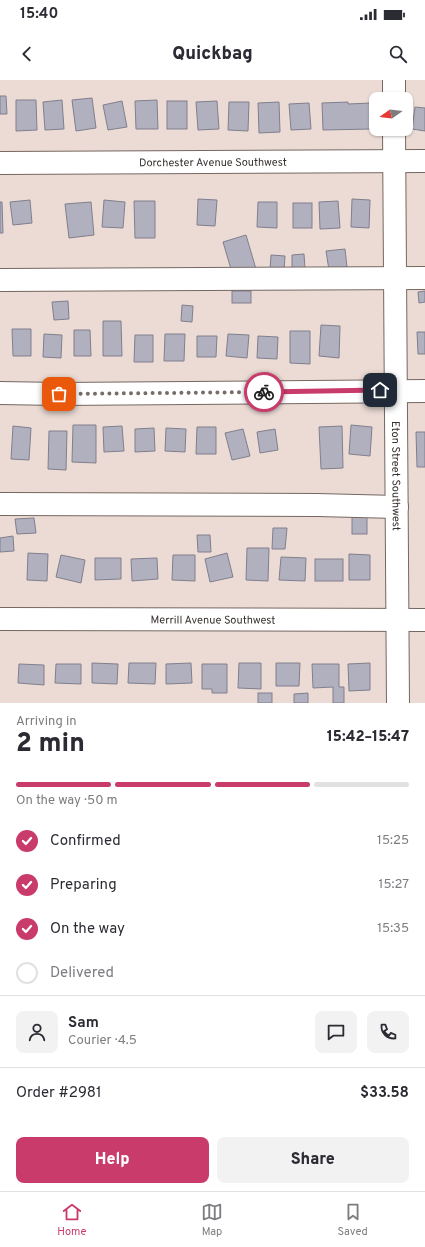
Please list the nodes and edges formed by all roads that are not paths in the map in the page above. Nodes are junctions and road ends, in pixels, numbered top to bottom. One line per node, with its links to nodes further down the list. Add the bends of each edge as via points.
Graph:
1 (394, 80): 2 (street)
2 (394, 92)
3 (394, 136): 4 (street, Eton Street Southwest)
4 (394, 161): 5 (street, Dorchester Avenue Southwest); 6 (street, Dorchester Avenue Southwest); 7 (street, Eton Street Southwest)
5 (425, 161)
6 (0, 163)
7 (395, 278): 8 (street); 9 (street); 10 (street, Eton Street Southwest)
8 (425, 278)
9 (0, 280)
10 (396, 390): 11 (street); 12 (street); 14 (street, Eton Street Southwest)
11 (425, 391)
12 (0, 393)
13 (0, 504): 14 (street)
14 (397, 507): 16 (street, Eton Street Southwest)
15 (0, 620): 16 (street, Merrill Avenue Southwest)
16 (398, 620): 17 (street, Merrill Avenue Southwest); 18 (street, Eton Street Southwest)
17 (425, 620)
18 (398, 703)

